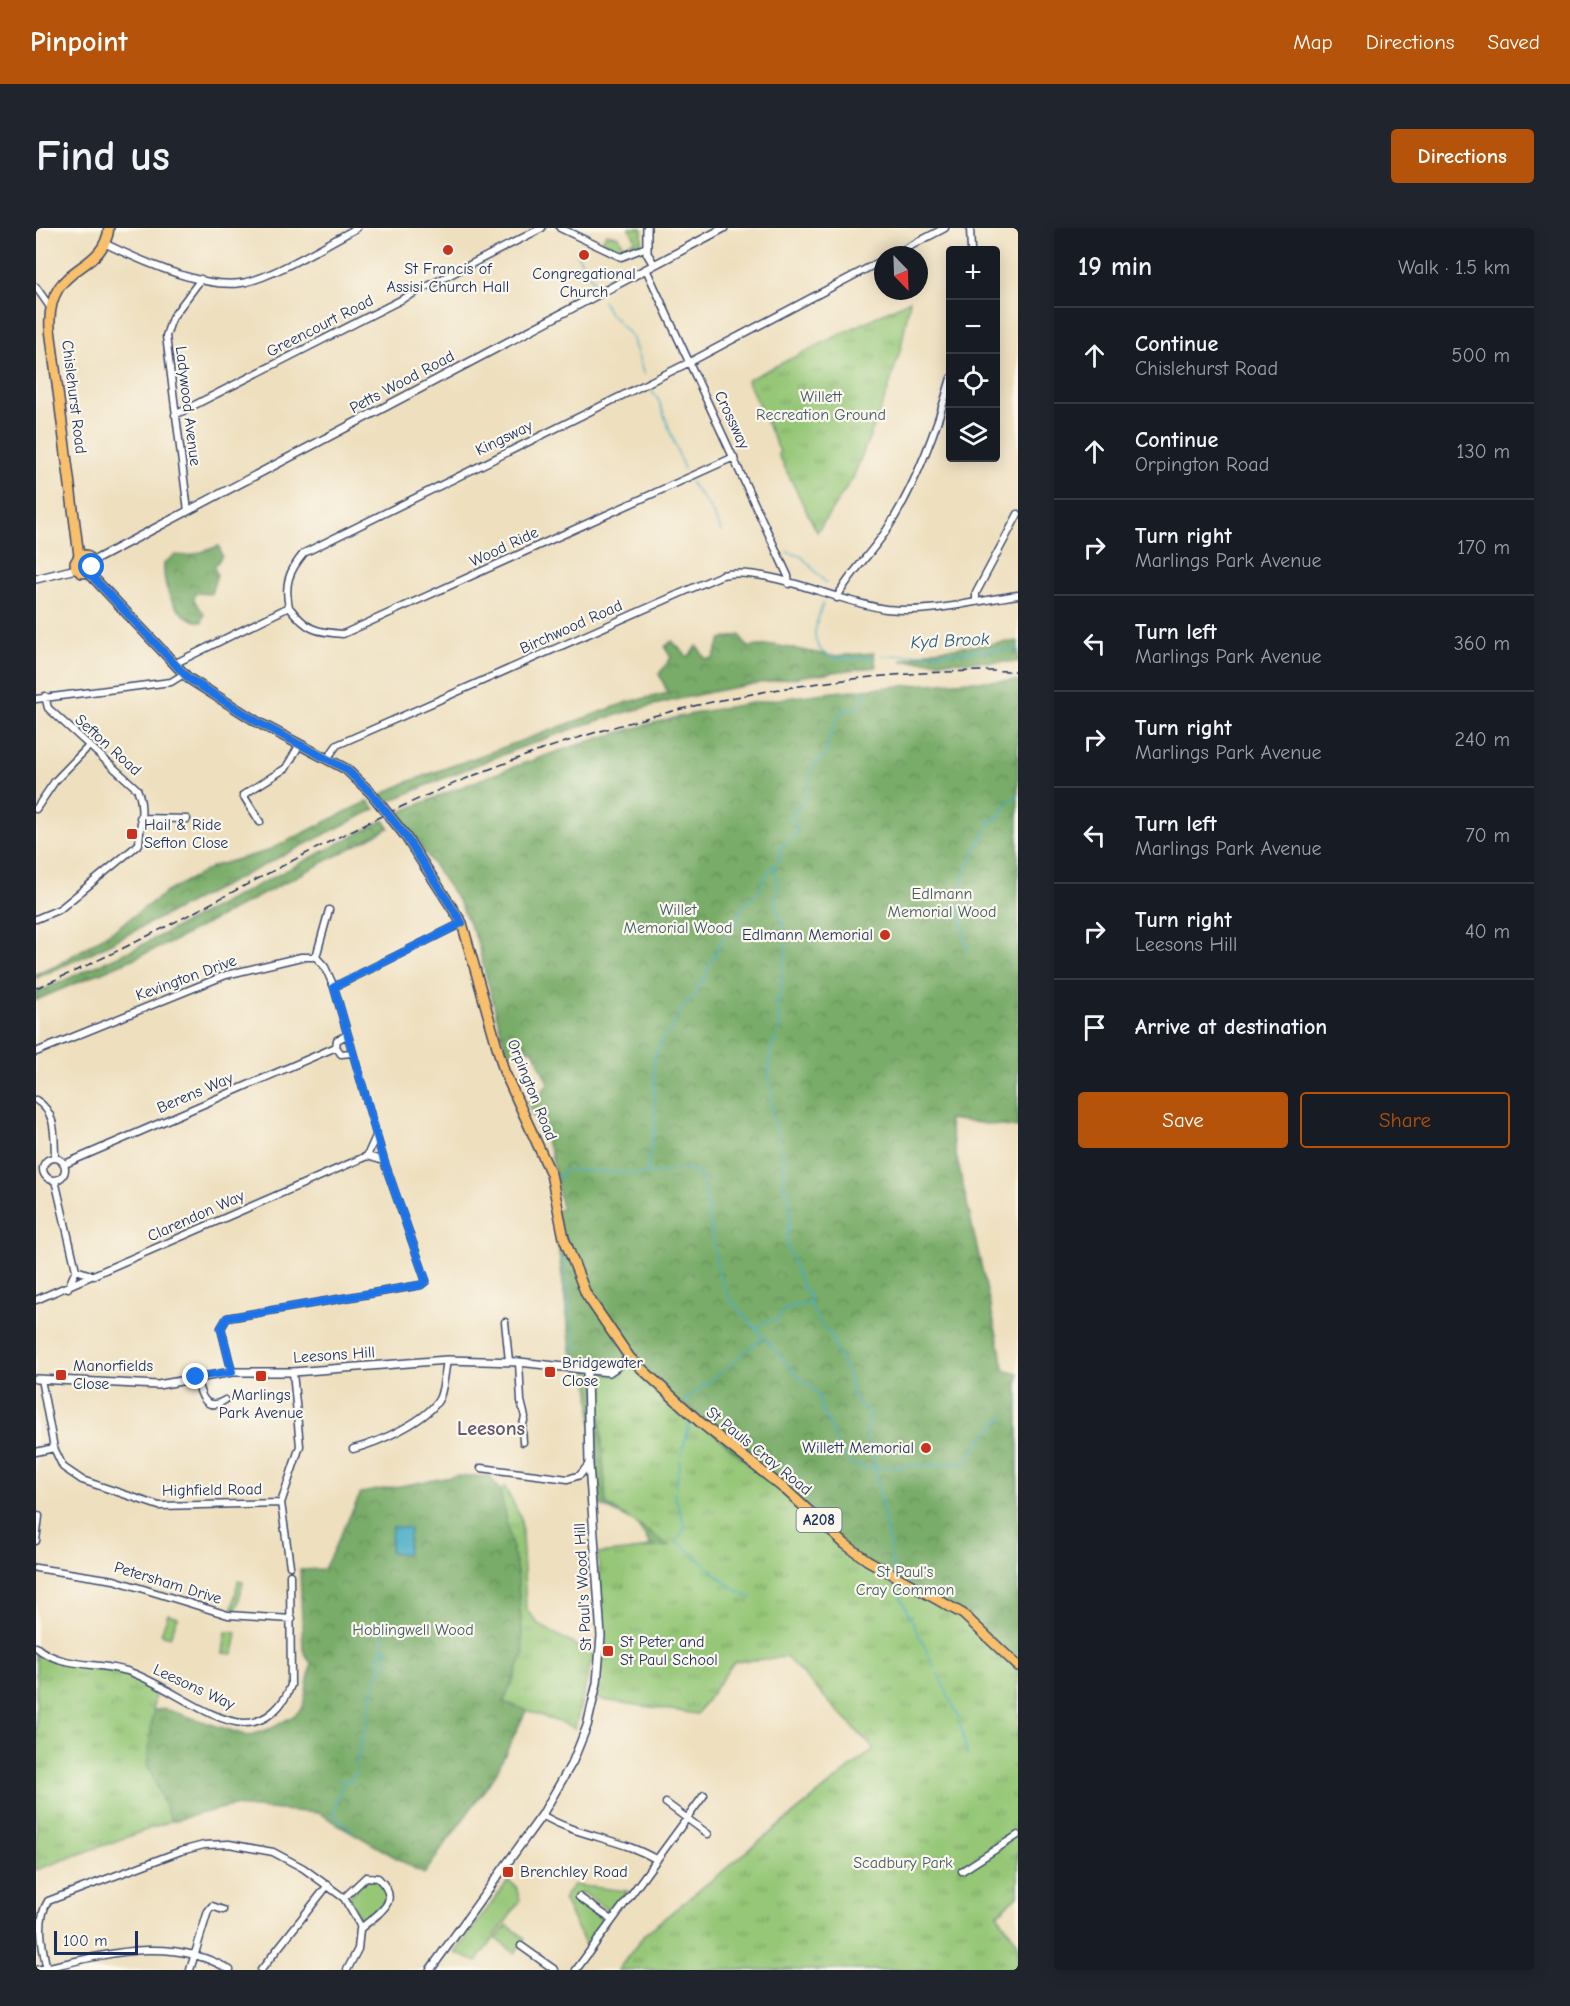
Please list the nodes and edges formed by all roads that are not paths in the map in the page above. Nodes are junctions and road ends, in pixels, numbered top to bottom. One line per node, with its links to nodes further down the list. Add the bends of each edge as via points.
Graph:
1 (109, 228): 9 (main road)
2 (357, 228): 15 (street, via 249,282 229,284)
3 (542, 228): 20 (street, Greencourt Road)
4 (561, 228): 12 (street, via 621,257)
5 (647, 228): 12 (street)
6 (724, 228): 14 (street, Petts Wood Road)
7 (945, 228): 10 (street)
8 (970, 228): 11 (street)
9 (106, 244): 15 (street, via 141,261); 17 (main road, Chislehurst Road, via 62,282)
10 (910, 246)
11 (971, 246)
12 (647, 247): 14 (street)
13 (874, 265): 18 (street, Kingsway)
14 (650, 267): 18 (street, Crossway); 22 (street, Petts Wood Road)
15 (201, 279): 20 (street, Ladywood Avenue, via 172,318 166,336)
16 (36, 287): 17 (street)
17 (50, 307): 24 (main road, Chislehurst Road)
18 (690, 362): 21 (street, Crossway); 33 (street, Kingsway, via 304,553 286,581)
19 (946, 393): 31 (street, via 908,494)
20 (175, 416): 22 (street, Ladywood Avenue)
21 (734, 457): 29 (street, Crossway); 33 (street, Wood Ride, via 343,634 315,632)
22 (188, 511): 25 (street, Petts Wood Road)
23 (1018, 514): 32 (street, via 976,593)
24 (80, 556): 25 (main road, via 89,556); 26 (main road)
25 (93, 561): 27 (main road)
26 (76, 569): 27 (main road); 28 (street)
27 (88, 572): 34 (main road, A208)
28 (36, 579)
29 (789, 584): 31 (street, Birchwood Road); 40 (street, Birchwood Road, via 748,573 722,575 337,746)
30 (1018, 595): 32 (street, Birchwood Road)
31 (837, 598): 32 (street, Birchwood Road, via 918,611)
32 (976, 602)
33 (289, 607): 34 (street)
34 (174, 664): 35 (main road, A208)
35 (184, 674): 36 (street, via 171,682); 38 (main road, A208, via 259,723)
36 (45, 696): 37 (street); 39 (street, Sefton Road, via 48,708)
37 (36, 699)
38 (300, 744): 40 (main road, A208); 44 (street, via 285,768 243,795)
39 (89, 746): 41 (street, via 55,781); 42 (street, Sefton Road, via 137,789 141,797)
40 (327, 759): 47 (main road, Orpington Road / A208, bridge, via 346,769 371,793 404,834)
41 (36, 809)
42 (140, 818): 43 (street); 46 (street, Sefton Road, via 139,844 60,909)
43 (187, 819)
44 (260, 822)
45 (328, 910): 48 (street)
46 (36, 919)
47 (462, 923): 49 (street); 68 (main road, Orpington Road / A208, via 504,1071 551,1174 564,1238 586,1294)
48 (316, 957): 49 (street); 52 (street, Kevington Drive, via 226,975)
49 (334, 987): 50 (street)
50 (347, 1035): 51 (street, Berens Way, via 337,1040); 53 (street)
51 (336, 1047): 53 (street, via 341,1054); 59 (street, Berens Way)
52 (36, 1052)
53 (352, 1053): 55 (street)
54 (36, 1100): 57 (street, via 52,1116)
55 (376, 1136): 56 (street); 58 (street)
56 (367, 1156): 58 (street); 64 (street, Clarendon Way)
57 (55, 1157): 59 (street); 60 (street, via 45,1162)
58 (384, 1161): 73 (street, via 426,1281 421,1285 227,1318 221,1328)
59 (65, 1164): 62 (street, via 64,1175)
60 (44, 1174): 61 (street); 62 (street)
61 (36, 1177)
62 (55, 1180): 63 (street)
63 (76, 1270): 64 (street); 65 (street)
64 (94, 1276): 65 (street, Clarendon Way)
65 (68, 1288): 66 (street, Clarendon Way)
66 (36, 1300)
67 (505, 1322): 70 (street)
68 (630, 1358): 72 (street, Leesons Hill, via 609,1372); 92 (main road, St Pauls Cray Road / A208, via 845,1544 963,1614)
69 (447, 1360): 70 (street, Leesons Hill); 74 (street, Leesons Hill); 80 (street, via 440,1398 415,1422 375,1443)
70 (509, 1361): 71 (street, Leesons Hill)
71 (519, 1362): 72 (street, Leesons Hill); 78 (street)
72 (587, 1371): 82 (street, St Paul's Wood Hill)
73 (232, 1372): 74 (street, Leesons Hill); 75 (street, Leesons Hill)
74 (293, 1372): 84 (street, Highfield Road, via 300,1446)
75 (196, 1377): 76 (street, Leesons Hill, via 158,1385); 77 (street, via 201,1399 217,1405)
76 (38, 1379): 79 (street, Highfield Road)
77 (225, 1400)
78 (524, 1442)
79 (54, 1448): 81 (street); 84 (street, Highfield Road, via 63,1467 82,1479 159,1506)
80 (353, 1449)
81 (36, 1452)
82 (589, 1464): 83 (street, via 580,1475 568,1479); 95 (street, St Paul's Wood Hill, via 601,1615 597,1683 580,1744)
83 (481, 1468)
84 (281, 1503): 87 (street, Highfield Road)
85 (39, 1516): 86 (street)
86 (36, 1541)
87 (290, 1566)
88 (36, 1568): 90 (street, Petersham Drive, via 114,1580 228,1616)
89 (290, 1575): 90 (street, Leesons Way)
90 (292, 1620): 91 (street, Leesons Way, via 292,1677 287,1696 266,1717 243,1723 220,1717 128,1671 58,1660)
91 (36, 1647)
92 (1018, 1666)
93 (704, 1795): 96 (street)
94 (666, 1803): 96 (street)
95 (542, 1815): 99 (street, via 567,1829 626,1844); 115 (street, St Paul's Wood Hill)
96 (687, 1819): 97 (street); 99 (street)
97 (708, 1834)
98 (1018, 1835): 100 (street)
99 (657, 1860): 105 (street)
100 (962, 1871)
101 (328, 1885): 103 (street); 109 (street, via 290,1860 257,1847 192,1847 48,1900 37,1924); 113 (street)
102 (579, 1897): 105 (street)
103 (344, 1898): 106 (street); 106 (street, via 366,1876 378,1878 388,1889 386,1906)
104 (224, 1910): 108 (street, via 212,1906 208,1911)
105 (612, 1920): 117 (street)
106 (362, 1927): 114 (street, via 358,1949)
107 (521, 1946): 116 (street)
108 (195, 1954): 109 (street, via 141,1948); 111 (street); 112 (street)
109 (47, 1969): 110 (street)
110 (36, 1970)
111 (190, 1970)
112 (230, 1970)
113 (261, 1970)
114 (347, 1970)
115 (430, 1970)
116 (555, 1970)
117 (576, 1970)

